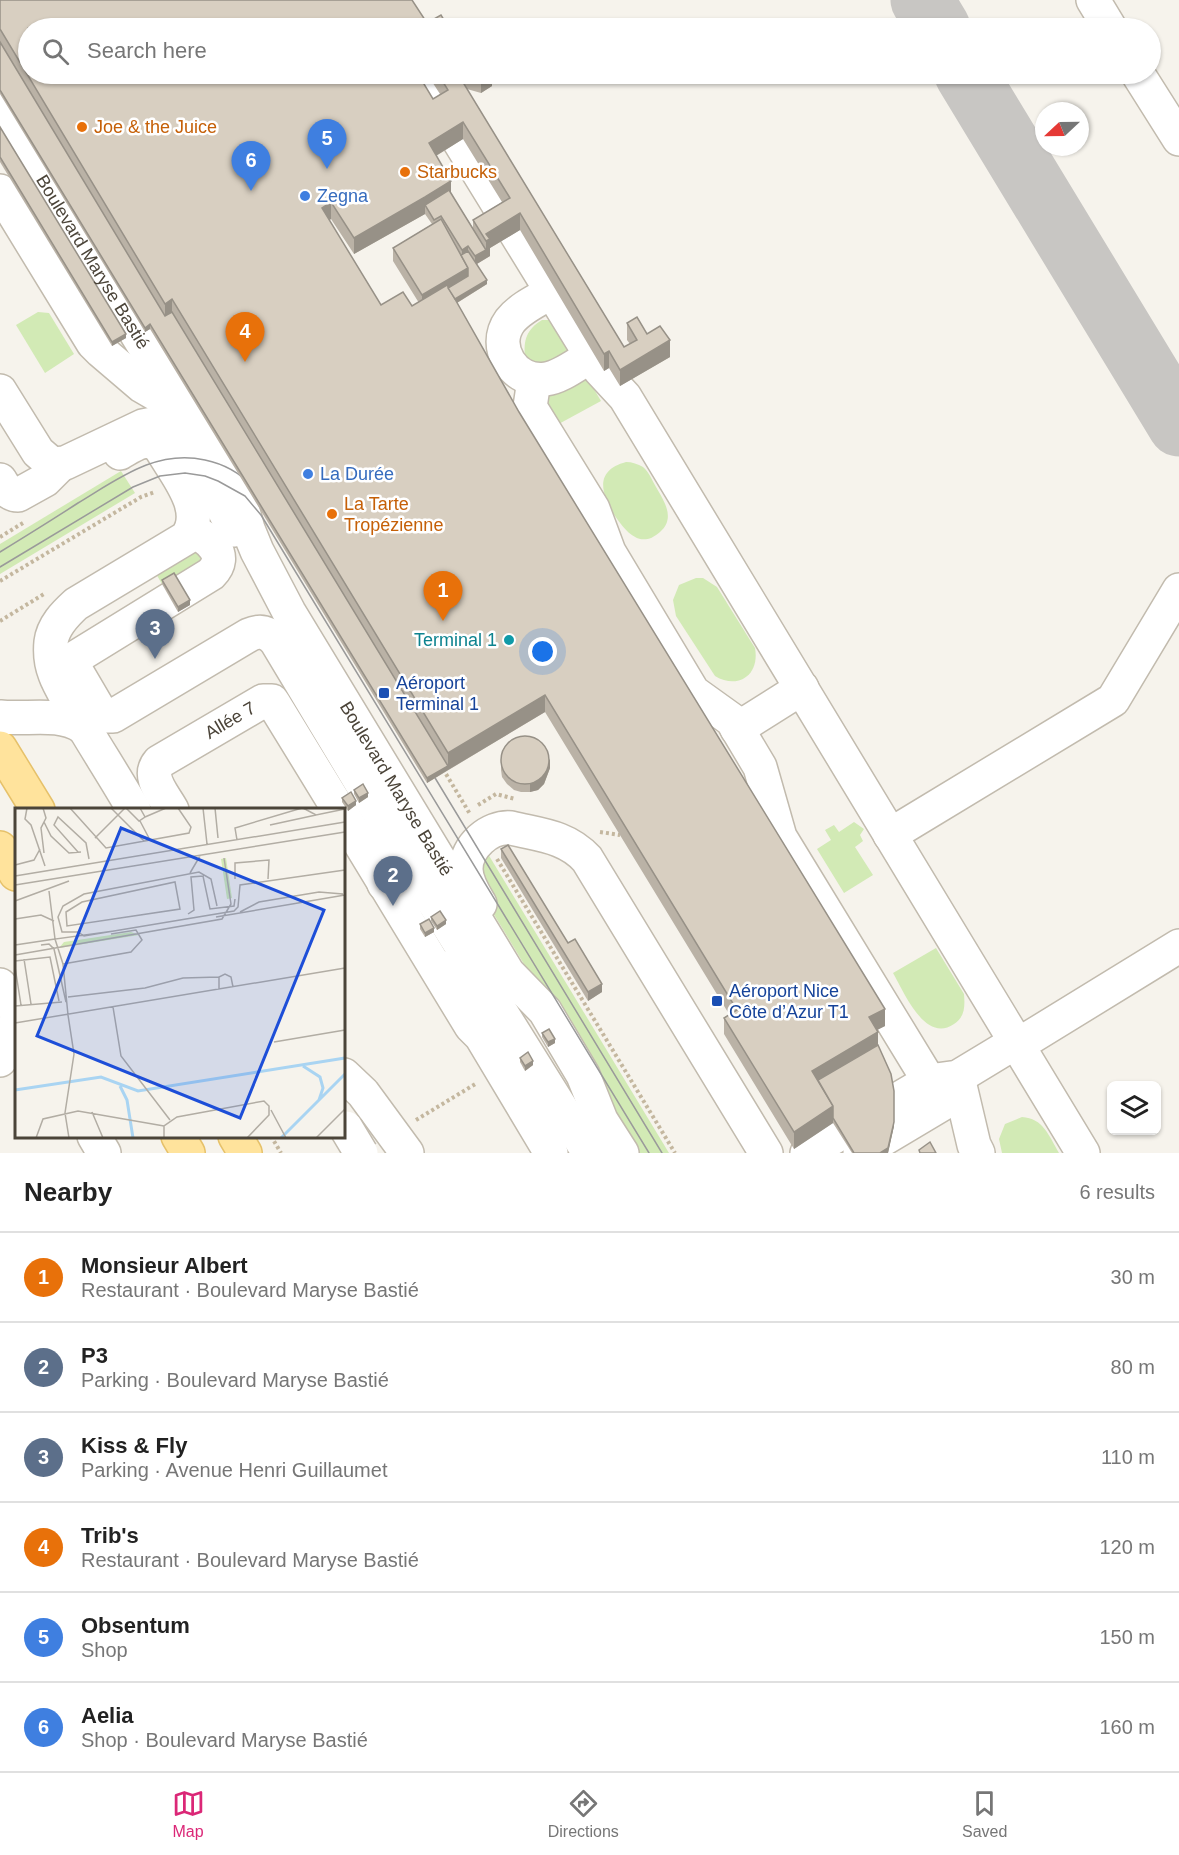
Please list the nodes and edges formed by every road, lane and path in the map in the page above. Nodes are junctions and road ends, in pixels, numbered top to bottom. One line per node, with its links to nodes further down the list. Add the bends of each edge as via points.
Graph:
1 (1093, 0): 2 (street)
2 (1104, 18)
3 (424, 84): 8 (street)
4 (1144, 84): 6 (street)
5 (0, 110): 13 (street, Boulevard Maryse Bastié, via 177,400)
6 (1179, 139)
7 (0, 191): 13 (street, Boulevard Maryse Bastié, via 93,343 142,387)
8 (552, 292): 9 (street); 10 (street, via 519,312 504,332 503,345 512,368)
9 (591, 356): 10 (street, via 559,375); 23 (street, via 625,397)
10 (534, 380): 26 (street, via 530,407 592,509 609,552 693,692 732,720)
11 (0, 391): 15 (street, via 42,458 52,464)
12 (0, 412): 15 (street, via 31,463)
13 (189, 413): 44 (street, Boulevard Maryse Bastié, via 208,434 228,467 257,552 289,612 508,973)
14 (45, 430): 15 (street, via 64,454 77,455)
15 (35, 485): 17 (street, via 71,482 134,445 152,441 161,449 193,504); 18 (path); 39 (street, via 152,423 171,426 181,435 230,521)
16 (159, 491): 19 (path, via 141,497)
17 (192, 531): 25 (street, via 76,604 55,630 51,639 55,674); 25 (street, via 215,548 219,556 216,569 74,658)
18 (0, 537)
19 (0, 581)
20 (1179, 590): 35 (street, via 1113,700)
21 (43, 594): 22 (path)
22 (0, 621)
23 (802, 688): 26 (street); 35 (street)
24 (0, 717): 25 (street)
25 (92, 720): 29 (street, via 126,754); 31 (street); 39 (street, via 113,716 249,635 262,632 272,636 328,728)
26 (737, 729): 49 (street, via 760,767 780,837)
27 (0, 747): 30 (main road)
28 (438, 761): 36 (path)
29 (154, 770): 32 (street, via 155,781); 33 (street, Allée 7, via 159,762 268,700)
30 (37, 808)
31 (134, 808)
32 (171, 808)
33 (338, 808)
34 (345, 818): 39 (street)
35 (890, 835): 46 (street)
36 (483, 836): 44 (street, via 467,861 467,877); 64 (path); 65 (street, via 496,829 510,828 560,839 587,859)
37 (0, 848): 38 (main road)
38 (15, 872)
39 (409, 877): 41 (street); 52 (street, via 490,980 555,1072)
40 (1179, 946): 46 (street)
41 (430, 958): 60 (street); 61 (street, via 501,1012)
42 (0, 985): 43 (street)
43 (15, 1009)
44 (544, 1011): 52 (street, Boulevard Maryse Bastié, via 583,1075)
45 (15, 1024): 47 (street)
46 (1017, 1043): 49 (street); 70 (street)
47 (0, 1060)
48 (345, 1076): 55 (street, via 363,1093)
49 (944, 1079): 51 (street); 66 (street); 67 (street, via 942,1104)
50 (481, 1081): 55 (path)
51 (967, 1114): 68 (street); 69 (street)
52 (601, 1120): 62 (street); 63 (street, Boulevard Maryse Bastié)
53 (95, 1138): 57 (street)
54 (179, 1138): 58 (main road)
55 (399, 1143)
56 (248, 1145): 59 (path)
57 (104, 1153)
58 (188, 1153)
59 (281, 1153)
60 (551, 1153)
61 (589, 1153)
62 (594, 1153)
63 (622, 1153)
64 (675, 1153)
65 (766, 1153)
66 (807, 1153)
67 (860, 1153)
68 (902, 1153)
69 (978, 1153)
70 (1083, 1153)

